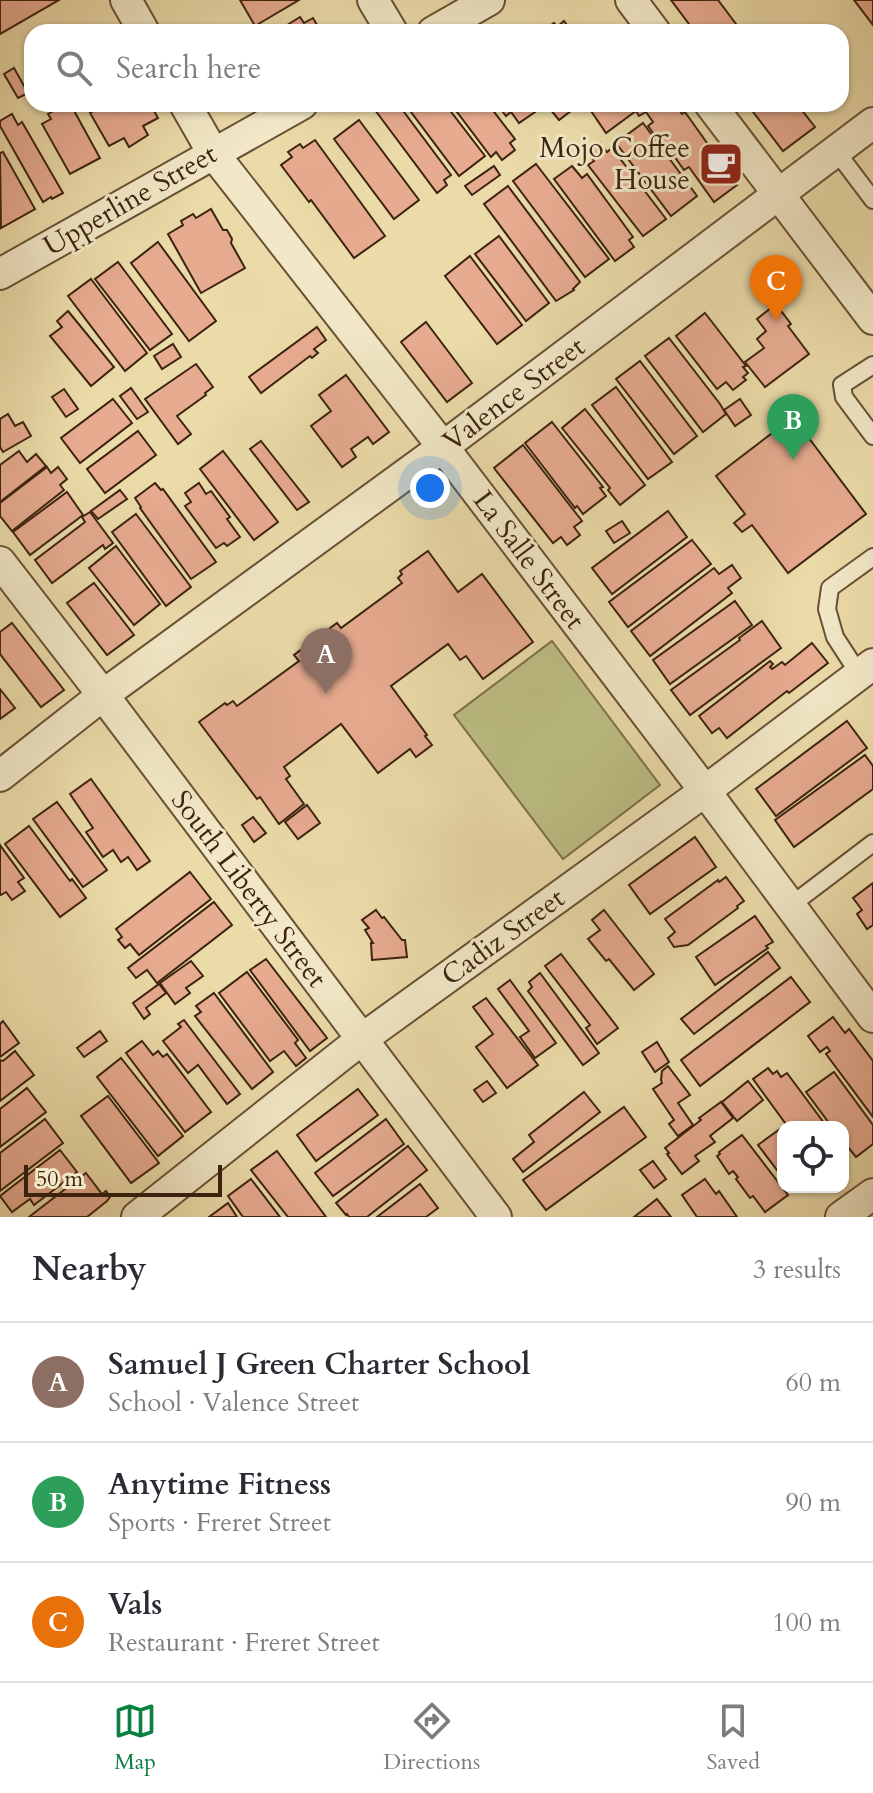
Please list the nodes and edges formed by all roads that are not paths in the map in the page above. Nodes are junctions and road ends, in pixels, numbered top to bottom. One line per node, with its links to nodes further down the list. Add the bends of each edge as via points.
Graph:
1 (126, 0): 5 (street)
2 (373, 0): 6 (street)
3 (489, 0): 7 (street)
4 (631, 0): 8 (street)
5 (140, 24)
6 (387, 24)
7 (447, 24)
8 (649, 24)
9 (190, 112): 14 (street, La Salle Street)
10 (287, 112): 14 (street, Upperline Street)
11 (716, 112): 15 (street)
12 (873, 123): 13 (street, Valence Street)
13 (836, 151): 15 (street, Valence Street); 16 (lane)
14 (213, 153): 17 (street, Upperline Street); 21 (street, La Salle Street)
15 (779, 195): 18 (street); 21 (street, Valence Street)
16 (873, 200)
17 (0, 274)
18 (873, 319)
19 (873, 365): 20 (lane, via 842,385 844,397)
20 (873, 436)
21 (443, 447): 25 (street, Valence Street); 27 (street, La Salle Street)
22 (873, 557): 24 (lane, via 830,588 827,609 835,637)
23 (0, 562): 25 (street, South Liberty Street)
24 (866, 669): 27 (street, Cadiz Street)
25 (103, 695): 26 (street, Valence Street); 31 (street, South Liberty Street)
26 (0, 776)
27 (705, 791): 29 (street, La Salle Street); 31 (street, Cadiz Street)
28 (873, 843): 29 (lane)
29 (790, 906): 30 (street, La Salle Street)
30 (873, 1017)
31 (362, 1039): 33 (street, Cadiz Street); 34 (street, South Liberty Street)
32 (873, 1194): 35 (street)
33 (137, 1217)
34 (496, 1217)
35 (841, 1217)

